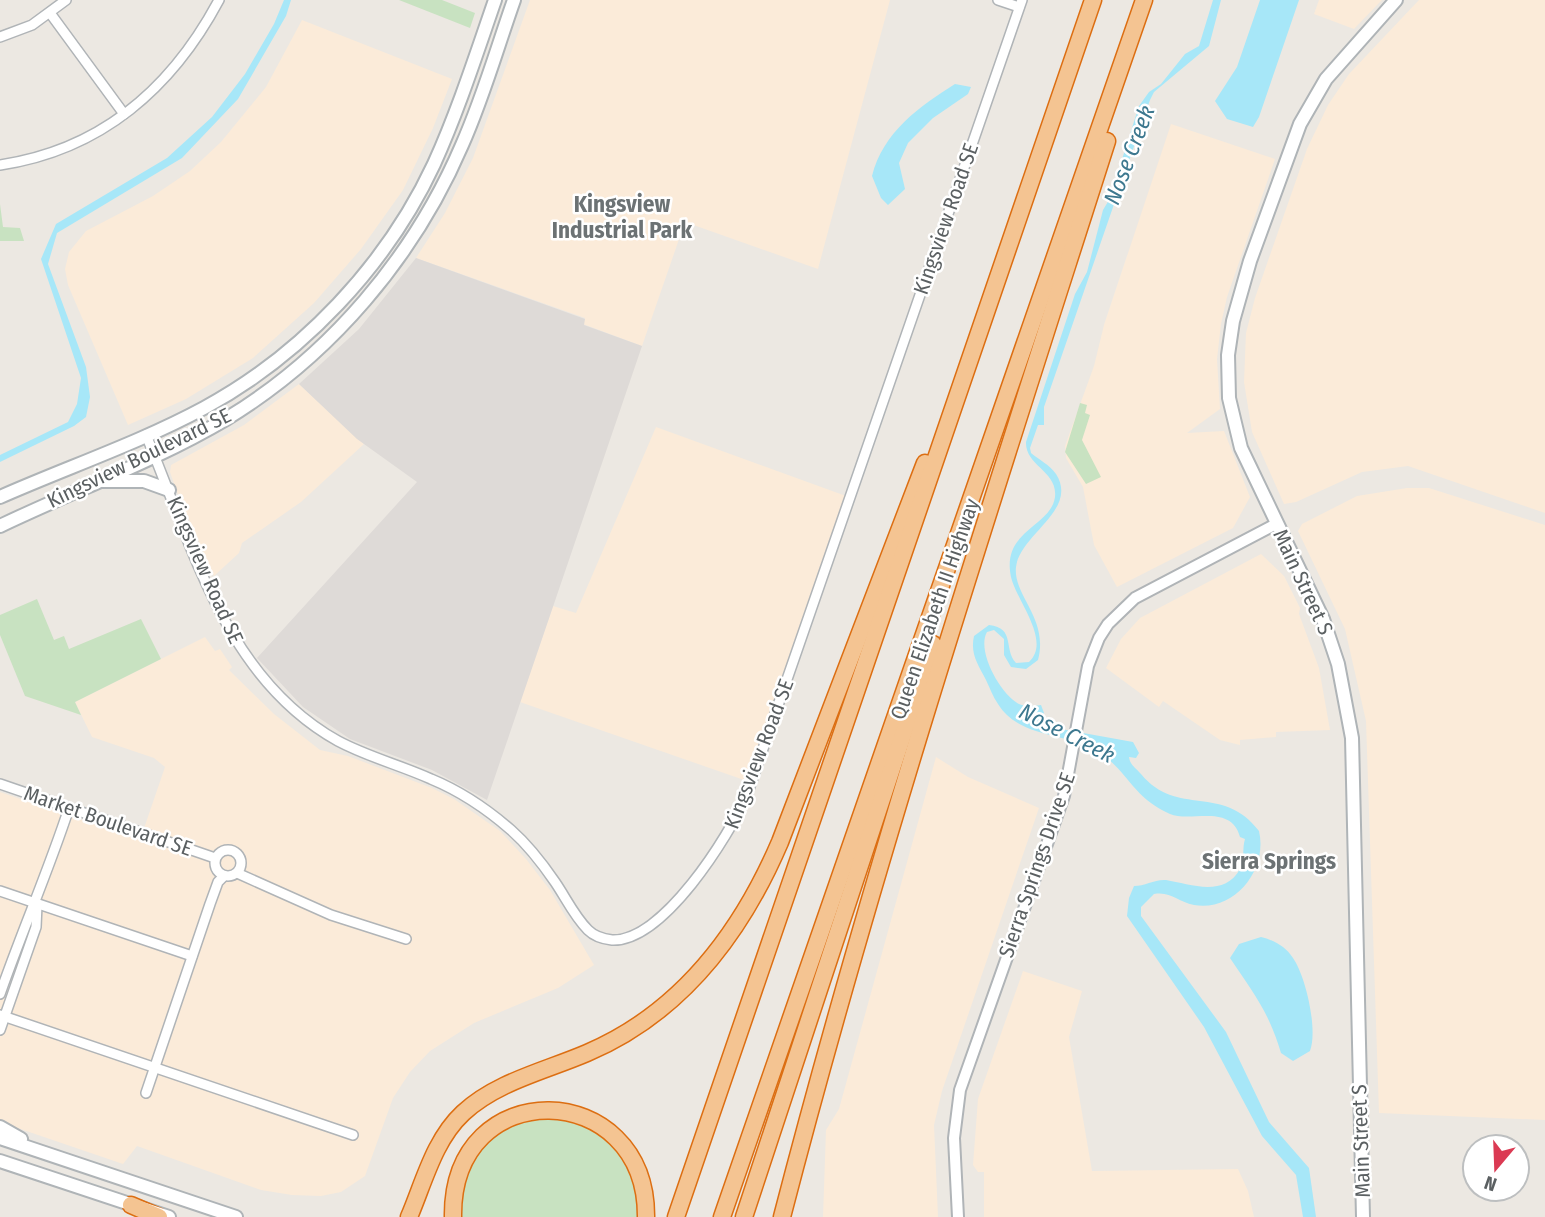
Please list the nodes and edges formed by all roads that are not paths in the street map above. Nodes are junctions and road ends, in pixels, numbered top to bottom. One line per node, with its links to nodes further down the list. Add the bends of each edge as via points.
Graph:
1 (66, 0): 11 (street)
2 (219, 0): 13 (street, via 199,38 175,69)
3 (495, 0): 17 (main road, Kingsview Boulevard SE, via 433,166 367,270 280,358 231,392)
4 (514, 0): 18 (main road, Kingsview Boulevard SE, via 456,159 416,232 381,280 328,338 270,388 226,418)
5 (998, 0): 10 (street)
6 (1093, 0): 15 (highway)
7 (1144, 0): 16 (highway, Queen Elizabeth II Highway)
8 (1152, 0): 55 (highway, via 893,812)
9 (1396, 0): 22 (main road, Main Street S, via 1341,60 1306,113 1286,156 1233,321 1228,355 1234,425 1247,466)
10 (1021, 3): 20 (street, Kingsview Road SE, via 747,794 725,840 695,880 632,936 603,939 587,929 536,856 489,812 430,778 340,742 305,720 277,694 229,631)
11 (50, 13): 12 (street); 13 (street)
12 (0, 37)
13 (124, 114): 14 (street, via 65,149)
14 (0, 165)
15 (977, 335): 43 (highway, via 913,490 780,842 752,902 711,962 660,1009 594,1050 497,1089 472,1105 447,1131); 52 (highway)
16 (1014, 380): 53 (highway, Queen Elizabeth II Highway); 54 (highway, via 968,538)
17 (146, 435): 18 (street, Kingsview Road SE); 21 (main road, Kingsview Boulevard SE)
18 (154, 455): 19 (main road, Kingsview Boulevard SE); 20 (street, Kingsview Road SE)
19 (95, 482): 20 (main road, via 144,481); 23 (main road, Kingsview Boulevard SE)
20 (169, 490)
21 (0, 497)
22 (1276, 524): 56 (street, Sierra Springs Drive SE, via 1163,582 1122,609 1092,654 1060,808 960,1090 954,1138); 57 (main road, Main Street S, via 1327,631 1352,738)
23 (0, 526)
24 (0, 784): 25 (street, Market Boulevard SE)
25 (69, 808): 26 (street, Market Boulevard SE); 30 (street)
26 (215, 858): 27 (street, via 222,851 236,852 242,864); 28 (street, via 216,869)
27 (237, 873): 28 (street); 31 (street, via 331,915)
28 (224, 876): 32 (street)
29 (0, 891): 30 (street)
30 (37, 904): 32 (street); 33 (street, via 24,923); 34 (street, via 36,927)
31 (406, 939)
32 (192, 956): 36 (street)
33 (0, 994)
34 (2, 1016): 35 (street); 36 (street)
35 (0, 1030)
36 (155, 1068): 37 (street); 39 (street)
37 (146, 1093)
38 (0, 1127): 41 (main road)
39 (353, 1135)
40 (0, 1138): 41 (main road)
41 (62, 1160): 47 (main road)
42 (0, 1161): 44 (main road)
43 (424, 1181): 48 (highway); 49 (highway)
44 (131, 1205): 45 (highway); 46 (main road)
45 (159, 1217)
46 (169, 1217)
47 (236, 1217)
48 (409, 1217)
49 (422, 1217)
50 (453, 1217): 51 (highway, via 458,1175 481,1136 505,1119 551,1110 568,1111 598,1123 620,1143 642,1185)
51 (646, 1217)
52 (676, 1217)
53 (722, 1217)
54 (744, 1217)
55 (782, 1217)
56 (958, 1217)
57 (1363, 1217)

